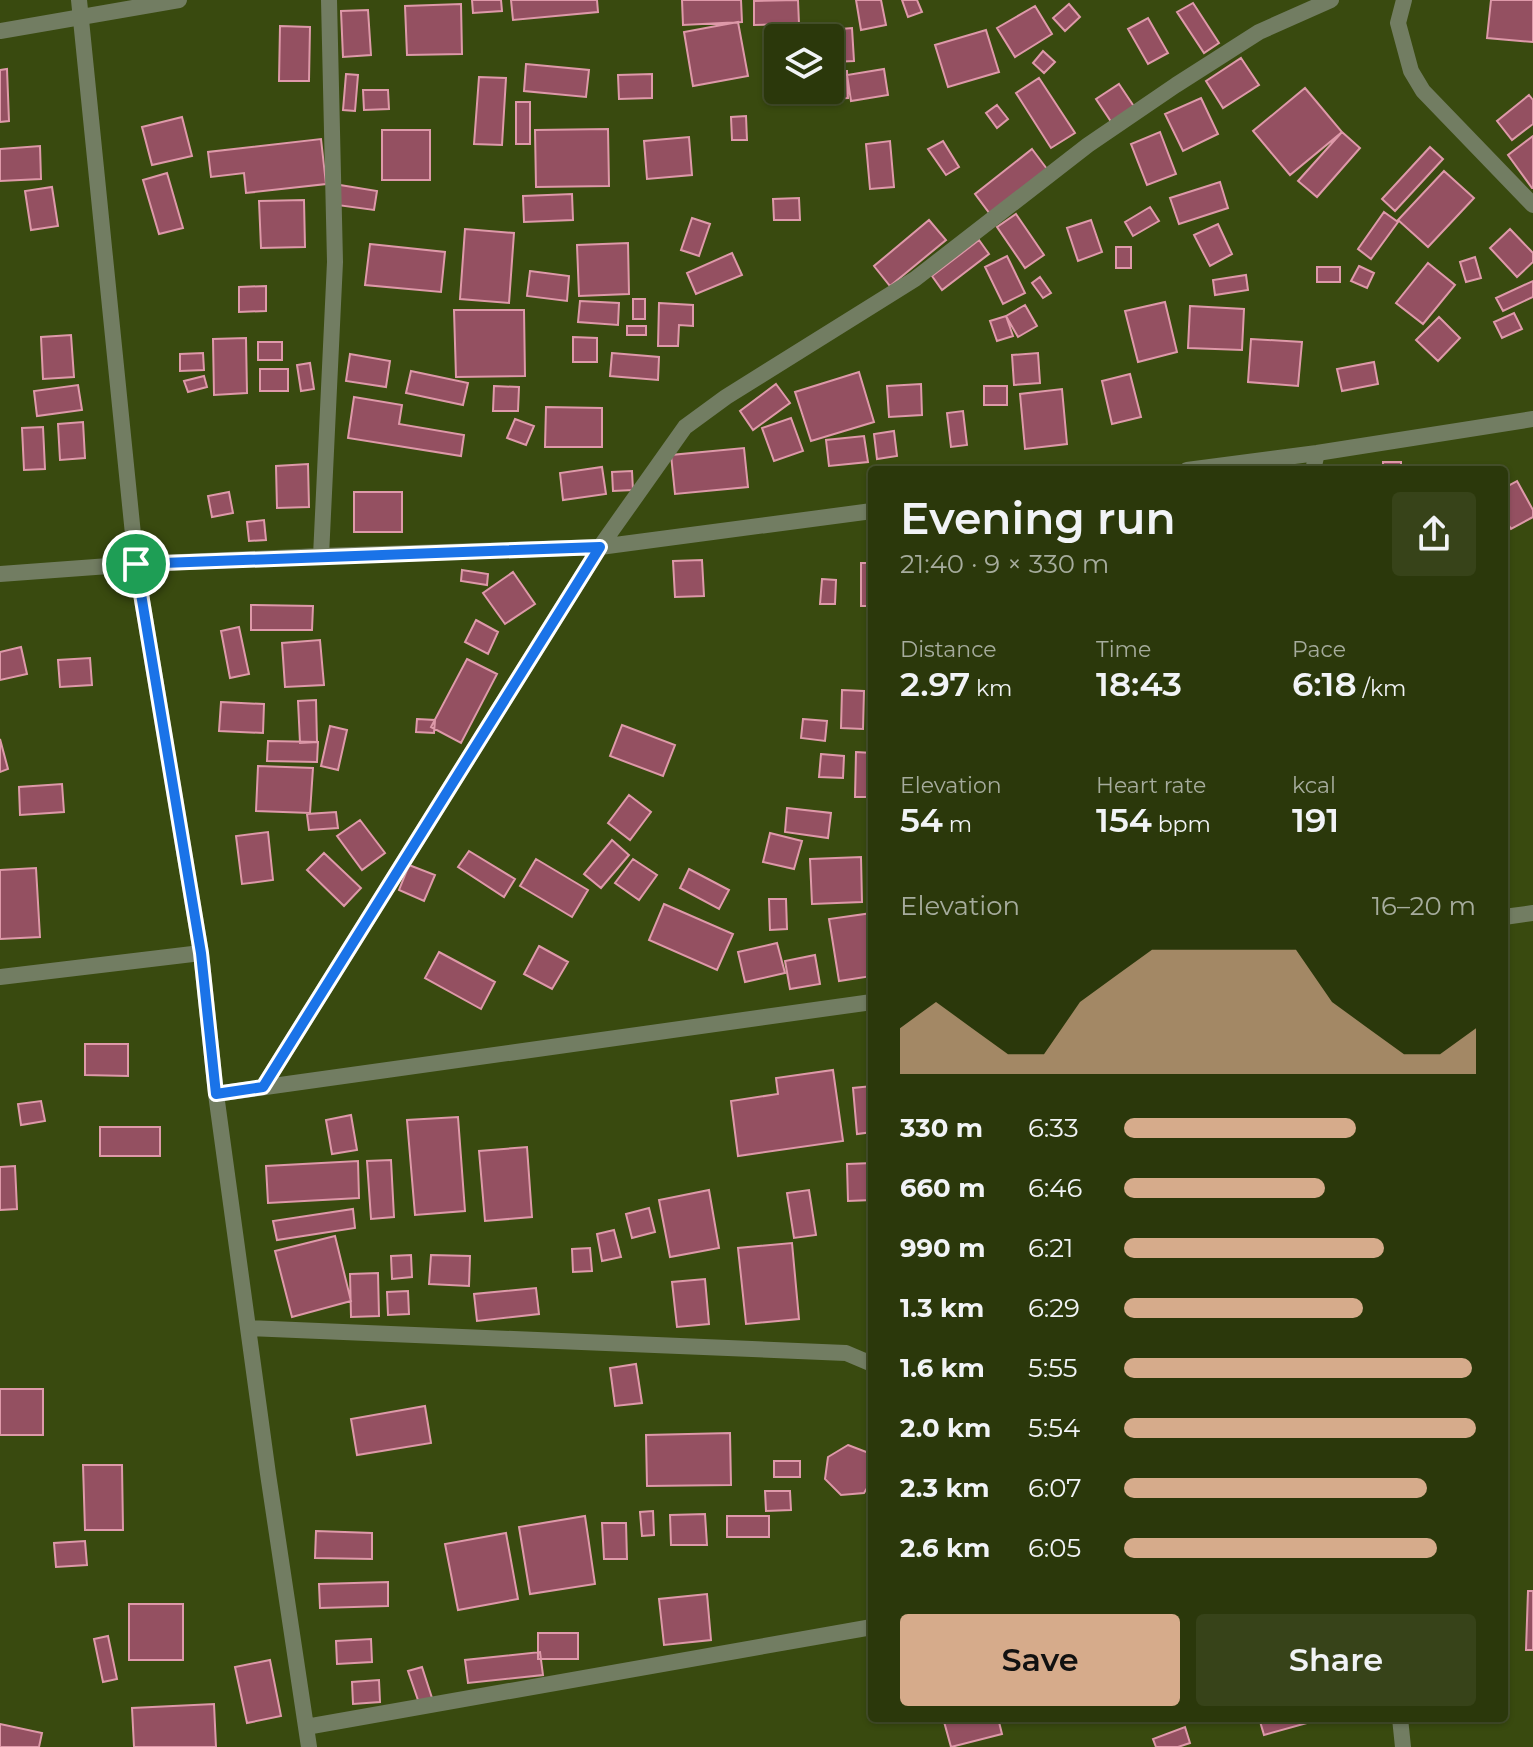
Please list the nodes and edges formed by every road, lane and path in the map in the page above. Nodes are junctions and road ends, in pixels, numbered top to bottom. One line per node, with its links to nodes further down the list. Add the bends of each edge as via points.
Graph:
1 (79, 0): 6 (street)
2 (179, 0): 6 (street)
3 (329, 0): 14 (street, via 335,262)
4 (1331, 0): 13 (street, via 1259,32 1176,85 1088,145 915,279 685,427)
5 (1401, 1): 8 (street, via 1398,23 1411,71 1423,91)
6 (82, 18): 7 (street); 15 (street)
7 (0, 31)
8 (1533, 205)
9 (1533, 419): 10 (street)
10 (1315, 462): 11 (street)
11 (1251, 466)
12 (868, 512): 13 (street)
13 (600, 547): 14 (street); 22 (street)
14 (321, 556): 15 (street)
15 (136, 564): 16 (street); 19 (street)
16 (0, 574)
17 (1533, 913): 18 (street)
18 (1508, 916)
19 (201, 953): 20 (street); 23 (street)
20 (0, 977)
21 (868, 1003): 22 (street)
22 (263, 1087): 23 (street)
23 (216, 1094): 24 (street)
24 (248, 1328): 25 (street, via 846,1353); 28 (street)
25 (868, 1362)
26 (868, 1628): 28 (street)
27 (1400, 1722): 30 (street)
28 (306, 1727): 29 (street)
29 (309, 1747)
30 (1403, 1747)

